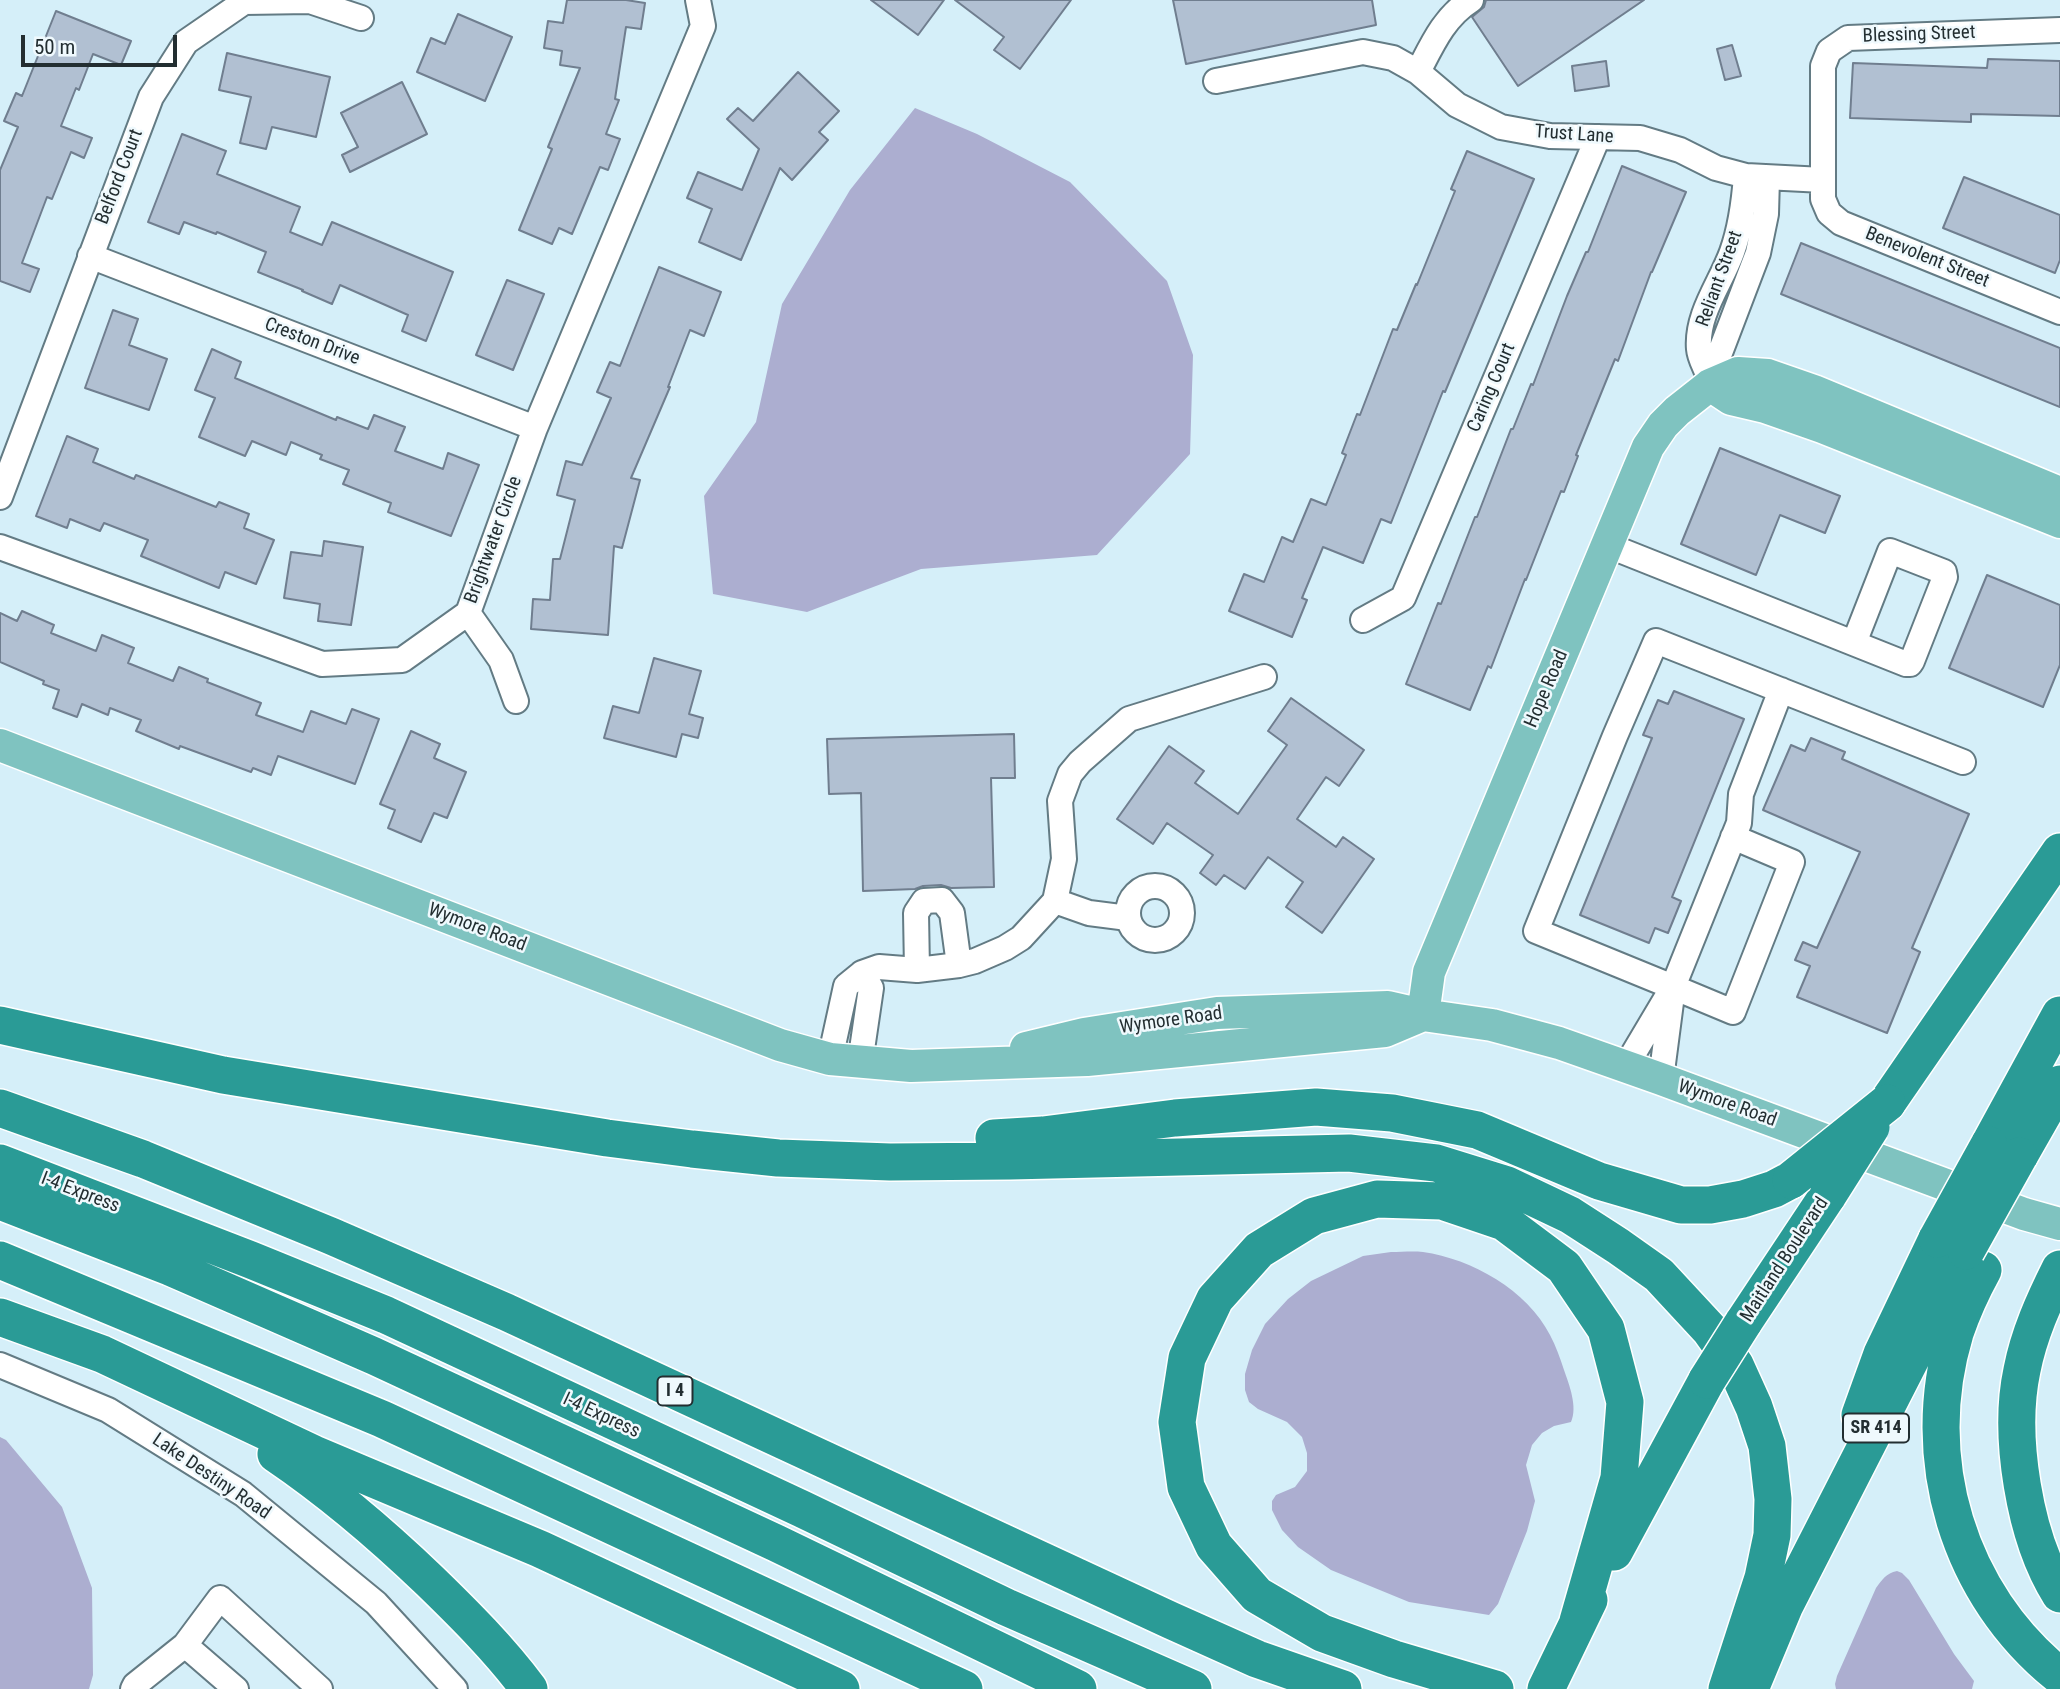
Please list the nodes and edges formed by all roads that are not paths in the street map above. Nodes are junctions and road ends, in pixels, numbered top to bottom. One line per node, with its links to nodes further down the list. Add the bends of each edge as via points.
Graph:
1 (698, 0): 13 (street, Brightwater Circle, via 703,26)
2 (1471, 0): 5 (street, via 1438,33)
3 (361, 18): 10 (street, Belford Court, via 310,1 244,2 187,42 151,97)
4 (2060, 30): 9 (street, Blessing Street, via 1848,38 1829,51 1823,66)
5 (1418, 72): 6 (street, Trust Lane, via 1393,58 1363,52); 7 (street, Trust Lane, via 1457,105 1501,127 1550,136)
6 (1216, 81)
7 (1598, 137): 8 (street, Trust Lane, via 1640,138 1680,150 1716,168); 20 (street, Caring Court, via 1403,598)
8 (1757, 177): 9 (street, Trust Lane); 12 (street, Reliant Street, via 1766,214 1758,253)
9 (1823, 180): 11 (street, Benevolent Street, via 1823,199 1829,213 1841,223)
10 (90, 256): 13 (street, Creston Drive); 15 (street, Belford Court)
11 (2060, 313)
12 (1710, 382): 14 (main road, Hope Road, via 1738,373 1768,374); 16 (main road, via 1731,399 1822,427); 17 (main road, Hope Road, via 1663,425 1648,447)
13 (535, 428): 19 (street, Brightwater Circle)
14 (2060, 493)
15 (0, 497)
16 (2060, 522)
17 (1607, 545): 21 (street); 34 (main road, Hope Road, via 1429,972)
18 (0, 547): 19 (street, Brightwater Circle, via 322,664 402,660)
19 (468, 613): 24 (street, via 501,660)
20 (1363, 620)
21 (1854, 643): 21 (street, via 1910,664 1944,572 1890,551)
22 (1264, 677): 29 (street, via 1129,719 1080,762 1060,801 1064,859)
23 (1781, 690): 26 (street); 27 (street, via 1741,794); 33 (street, via 1656,641 1536,931)
24 (516, 701)
25 (0, 745): 37 (main road, Wymore Road, via 780,1045)
26 (1963, 762)
27 (1733, 837): 33 (street); 33 (street, via 1792,862 1733,1012)
28 (2060, 852): 41 (highway, Maitland Boulevard)
29 (1055, 901): 30 (street, via 1089,913); 31 (street, via 1021,938)
30 (1128, 918)
31 (959, 965): 32 (street); 32 (street, via 952,913 942,900 924,901 916,913)
32 (917, 970): 37 (street, via 879,967 862,973 871,988)
33 (1673, 987): 38 (street); 39 (street)
34 (1423, 1015): 37 (main road, Wymore Road, via 1385,1031 1087,1060 911,1066); 38 (main road, Wymore Road, via 1492,1025)
35 (2060, 1015): 45 (highway)
36 (0, 1024): 44 (highway, via 223,1076)
37 (845, 1061)
38 (1626, 1066): 39 (main road, Wymore Road)
39 (1661, 1079): 48 (main road, Wymore Road)
40 (2060, 1084): 45 (highway, SR 414)
41 (1887, 1103): 44 (highway, bridge, via 1791,1180 1743,1199 1710,1205 1681,1205 1599,1181 1477,1129 1392,1113 1316,1107 1043,1135 861,1147); 58 (highway, Maitland Boulevard, bridge, via 1707,1380)
42 (0, 1108): 71 (highway, I 4, via 143,1159 456,1290 1170,1620 1257,1659)
43 (2060, 1127): 45 (highway)
44 (692, 1149): 73 (highway, via 890,1162 1349,1153 1436,1163 1507,1185 1570,1216 1659,1275 1710,1330 1735,1365 1754,1406 1767,1446 1772,1535)
45 (2016, 1155): 51 (highway, SR 414, bridge)
46 (0, 1163): 70 (highway, I-4 Express, via 386,1315 1006,1607)
47 (0, 1201): 69 (highway, I-4 Express, via 170,1267 374,1356)
48 (2024, 1214): 49 (main road, Wymore Road); 50 (main road, Wymore Road)
49 (2060, 1224)
50 (2060, 1236)
51 (1964, 1250): 60 (highway, via 1972,1291 1955,1333 1944,1380 1942,1462 1948,1500 1965,1553 1983,1586 2011,1629); 74 (highway, SR 414, via 1785,1605)
52 (0, 1260): 68 (highway, via 382,1419)
53 (2056, 1277): 57 (highway, via 2024,1361 2017,1430 2028,1513)
54 (0, 1317): 55 (highway)
55 (102, 1354): 66 (highway, via 232,1426 320,1485 469,1618); 67 (highway, via 314,1454 540,1549)
56 (0, 1365): 65 (street, Lake Destiny Road, via 108,1410 243,1494 376,1603)
57 (2060, 1594)
58 (1578, 1621): 61 (highway, Maitland Boulevard); 72 (highway, via 1619,1478 1625,1402 1606,1329 1564,1267 1504,1222 1442,1201 1377,1199 1314,1216 1259,1250 1215,1299 1187,1358 1177,1422 1186,1487 1214,1546 1257,1595 1322,1633)
59 (185, 1645): 62 (street); 63 (street); 64 (street, via 220,1598)
60 (2060, 1676)
61 (1548, 1684)
62 (133, 1689)
63 (236, 1689)
64 (320, 1689)
65 (455, 1689)
66 (529, 1689)
67 (841, 1689)
68 (964, 1689)
69 (1078, 1689)
70 (1193, 1689)
71 (1343, 1689)
72 (1495, 1689)
73 (1727, 1689)
74 (1750, 1689)

